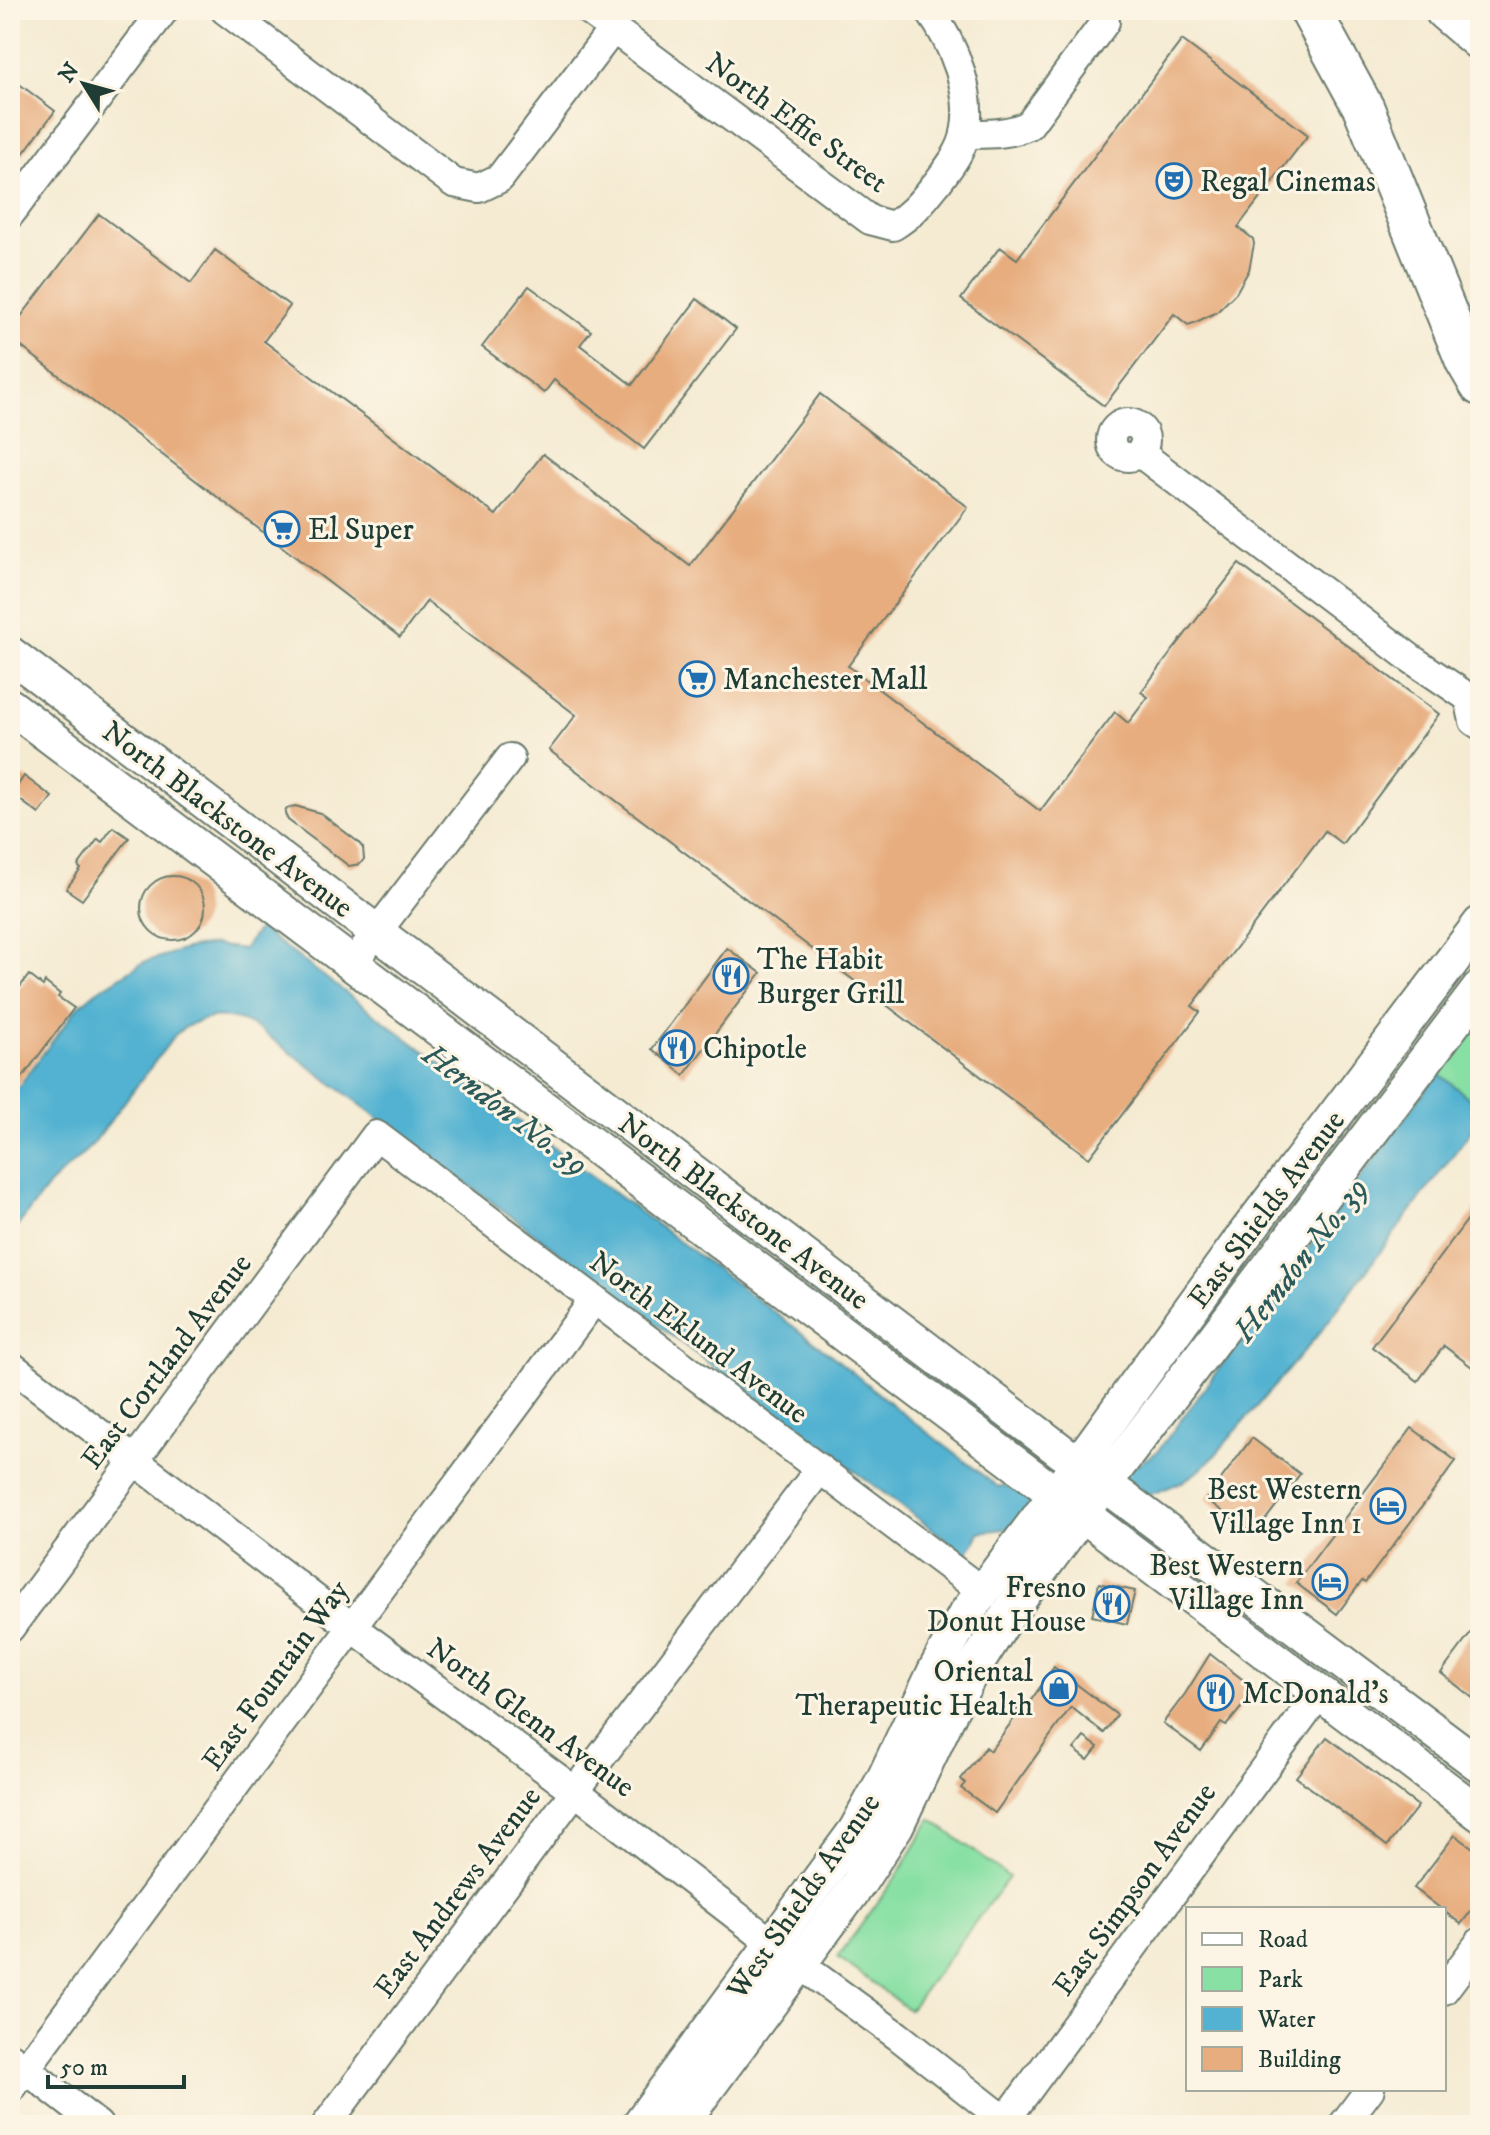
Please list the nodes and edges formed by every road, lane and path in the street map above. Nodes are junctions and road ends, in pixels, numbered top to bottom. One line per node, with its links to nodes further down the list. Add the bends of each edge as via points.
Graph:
1 (164, 10): 11 (street)
2 (225, 10): 8 (street, via 454,183 479,188 500,178)
3 (588, 10): 8 (street, North Effie Street)
4 (929, 10): 10 (street, via 961,74 967,103)
5 (1310, 10): 12 (highway, via 1364,109)
6 (1445, 10): 9 (highway)
7 (1112, 14): 10 (street, via 1029,125 1014,132)
8 (613, 29): 10 (street, North Effie Street, via 870,220 893,226 912,215 955,159)
9 (1480, 40)
10 (965, 134)
11 (10, 214)
12 (1480, 385)
13 (1140, 453): 16 (street, via 1410,658)
14 (10, 654): 20 (main road, North Blackstone Avenue)
15 (10, 694): 20 (main road, via 31,695 97,743)
16 (1474, 698): 18 (street, via 1474,721)
17 (10, 706): 23 (main road, North Blackstone Avenue)
18 (1480, 725)
19 (510, 758): 22 (street)
20 (187, 788): 22 (main road, North Blackstone Avenue)
21 (1480, 924): 30 (main road, East Shields Avenue, via 1240,1241)
22 (376, 932): 23 (street); 30 (main road, North Blackstone Avenue)
23 (353, 963): 31 (main road, North Blackstone Avenue)
24 (1480, 988): 30 (main road, East Shields Avenue)
25 (376, 1135): 26 (street, North Eklund Avenue); 28 (street, East Cortland Avenue)
26 (594, 1300): 29 (street, North Eklund Avenue); 34 (street, East Fountain Way)
27 (10, 1365): 28 (street, North Glenn Avenue)
28 (135, 1460): 33 (street, East Cortland Avenue); 34 (street, North Glenn Avenue)
29 (819, 1470): 32 (street, North Eklund Avenue); 37 (street, East Andrews Avenue)
30 (1092, 1473): 31 (main road, East Shields Avenue); 36 (main road, North Blackstone Avenue)
31 (1068, 1506): 32 (main road, West Shields Avenue); 35 (main road, North Blackstone Avenue); 40 (main road, West Shields Avenue, via 969,1676 896,1826 859,1883)
32 (983, 1592): 40 (main road, West Shields Avenue, via 942,1657 884,1779)
33 (10, 1628)
34 (353, 1628): 37 (street, North Glenn Avenue); 42 (street, East Fountain Way)
35 (1319, 1694): 38 (main road, North Blackstone Avenue); 44 (street, East Simpson Avenue)
36 (1480, 1765)
37 (575, 1791): 40 (street, North Glenn Avenue); 46 (street, East Andrews Avenue)
38 (1480, 1814)
39 (1480, 1942): 41 (street)
40 (786, 1954): 44 (street, North Glenn Avenue); 47 (main road, West Shields Avenue); 48 (main road, West Shields Avenue)
41 (1446, 1987)
42 (15, 2072): 45 (street)
43 (1368, 2091): 49 (street)
44 (1006, 2124)
45 (98, 2125)
46 (326, 2125)
47 (639, 2125)
48 (680, 2125)
49 (1343, 2125)

